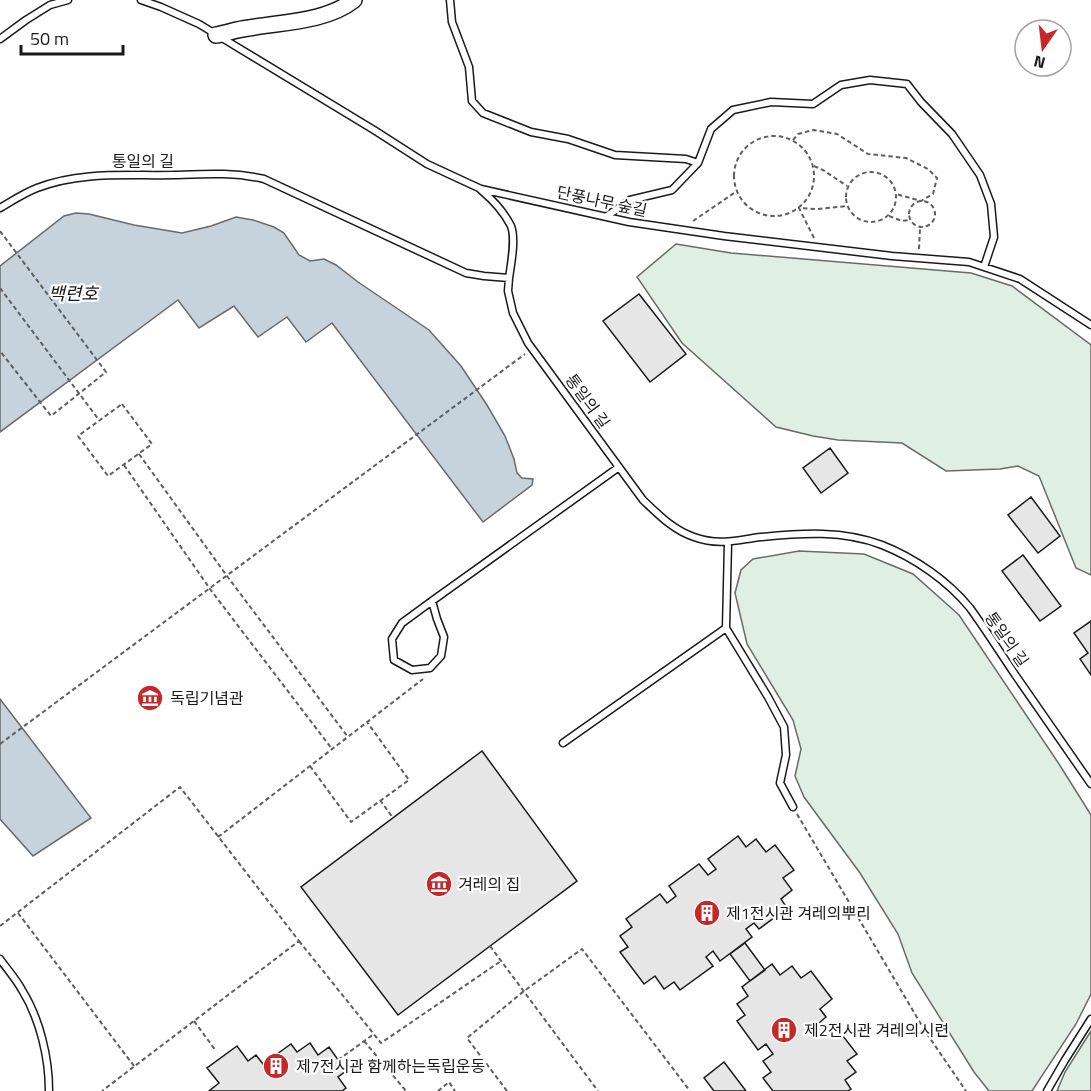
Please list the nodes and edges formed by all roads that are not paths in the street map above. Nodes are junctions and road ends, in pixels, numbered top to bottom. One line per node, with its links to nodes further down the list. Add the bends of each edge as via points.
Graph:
1 (68, 0): 6 (lane, via 50,5)
2 (141, 0): 5 (lane, 단풍나무 숲길, via 181,15)
3 (354, 0): 5 (street, via 325,14 294,22)
4 (450, 0): 7 (lane, via 452,22 469,67 472,101 483,113 531,132 568,139 615,155)
5 (216, 35): 8 (lane, 단풍나무 숲길, via 427,164)
6 (0, 39)
7 (699, 163): 10 (lane, via 672,190 630,200); 11 (lane, via 711,129 733,110 771,102 813,104 841,85 870,80 907,84 952,134 980,175 991,204 994,237)
8 (481, 189): 10 (lane, 단풍나무 숲길); 12 (lane, via 511,227)
9 (0, 208): 12 (lane, 통일의 길, via 36,189 70,178 110,174 244,174 264,179 466,273)
10 (607, 216): 11 (lane, 단풍나무 숲길, via 681,230 969,262)
11 (984, 267): 13 (lane, 단풍나무 숲길, via 1020,279)
12 (509, 278): 14 (lane, 통일의 길, via 513,313 532,348)
13 (1091, 325)
14 (620, 467): 15 (lane, 통일의 길, via 643,500 663,519 695,537); 16 (lane)
15 (728, 543): 17 (lane); 19 (lane, 통일의 길, via 799,534 845,535 882,546 933,574 970,609)
16 (432, 601): 16 (lane, via 402,624 392,639 394,660 412,670 430,668 441,656 444,637)
17 (726, 628): 18 (lane); 20 (lane, via 784,727 786,755 780,783)
18 (563, 743)
19 (1091, 784)
20 (793, 807)
21 (0, 959): 23 (lane, via 24,992 36,1020 45,1048)
22 (1091, 1019): 24 (lane)
23 (49, 1091)
24 (1047, 1091)

